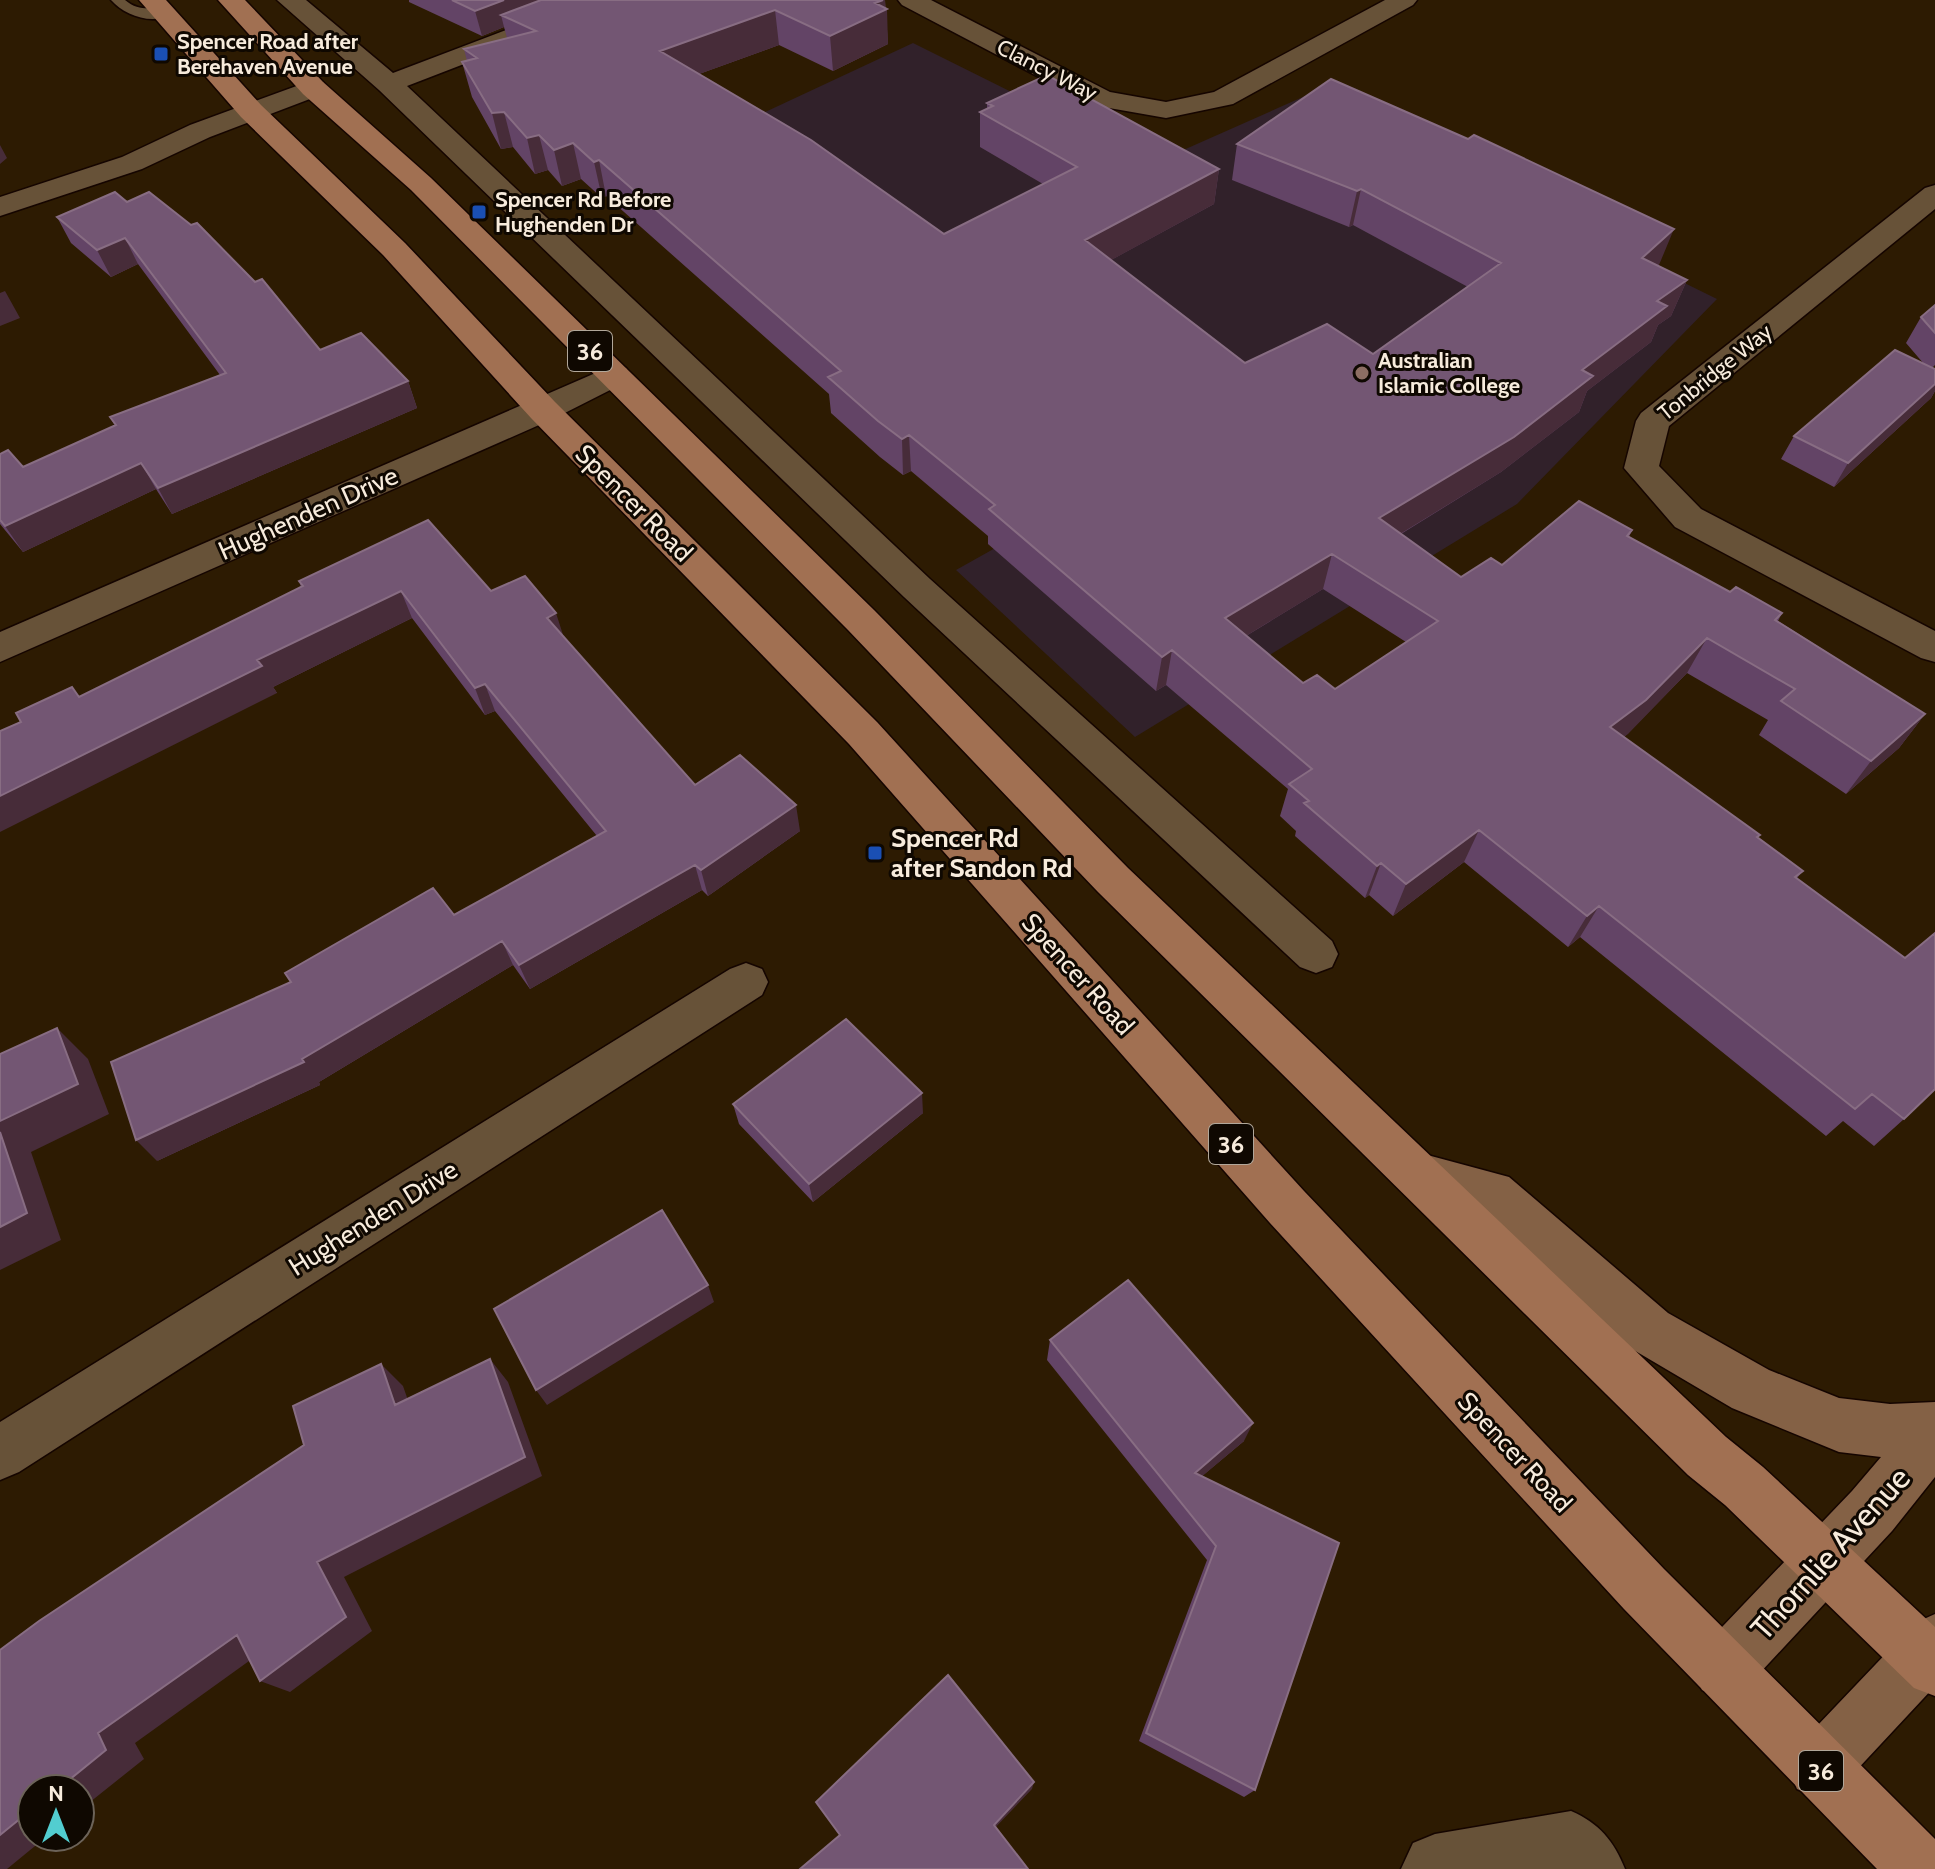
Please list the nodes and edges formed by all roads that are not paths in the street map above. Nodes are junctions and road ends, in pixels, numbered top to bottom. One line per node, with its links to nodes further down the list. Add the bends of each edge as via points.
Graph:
1 (117, 0): 7 (lane, Spencer Road, via 131,12)
2 (231, 0): 9 (main road, 36)
3 (290, 0): 8 (street)
4 (608, 0): 8 (street)
5 (911, 0): 6 (street, Clancy Way, via 1102,99 1166,110 1223,98)
6 (1404, 0)
7 (158, 7): 10 (main road, Spencer Road / 36)
8 (389, 84): 17 (street, via 917,588)
9 (322, 96): 10 (street); 13 (main road, 36, via 421,184)
10 (260, 119): 12 (street, via 219,148 132,163); 14 (main road, Spencer Road / 36, via 394,249)
11 (1935, 194): 16 (street, Tonbridge Way, via 1653,421 1641,468 1688,518)
12 (0, 207)
13 (614, 375): 14 (street, Hughenden Drive); 19 (main road, 36, via 1113,880)
14 (543, 410): 15 (street, Hughenden Drive); 24 (main road, Spencer Road / 36, via 863,733 1287,1207)
15 (0, 648)
16 (1935, 648)
17 (1316, 954)
18 (746, 982): 21 (street, Hughenden Drive)
19 (1420, 1175): 20 (main road, via 1492,1193 1650,1331 1751,1389 1839,1425); 22 (main road, 36)
20 (1935, 1431): 22 (main road, Thornlie Avenue)
21 (0, 1453)
22 (1824, 1564): 23 (main road, 36); 24 (main road, Thornlie Avenue)
23 (1931, 1655): 25 (main road)
24 (1723, 1669): 25 (main road, Spencer Road / 36)
25 (1818, 1768): 28 (main road, Spencer Road / 36)
26 (1434, 1867): 27 (street, via 1571,1842)
27 (1594, 1869)
28 (1921, 1869)

